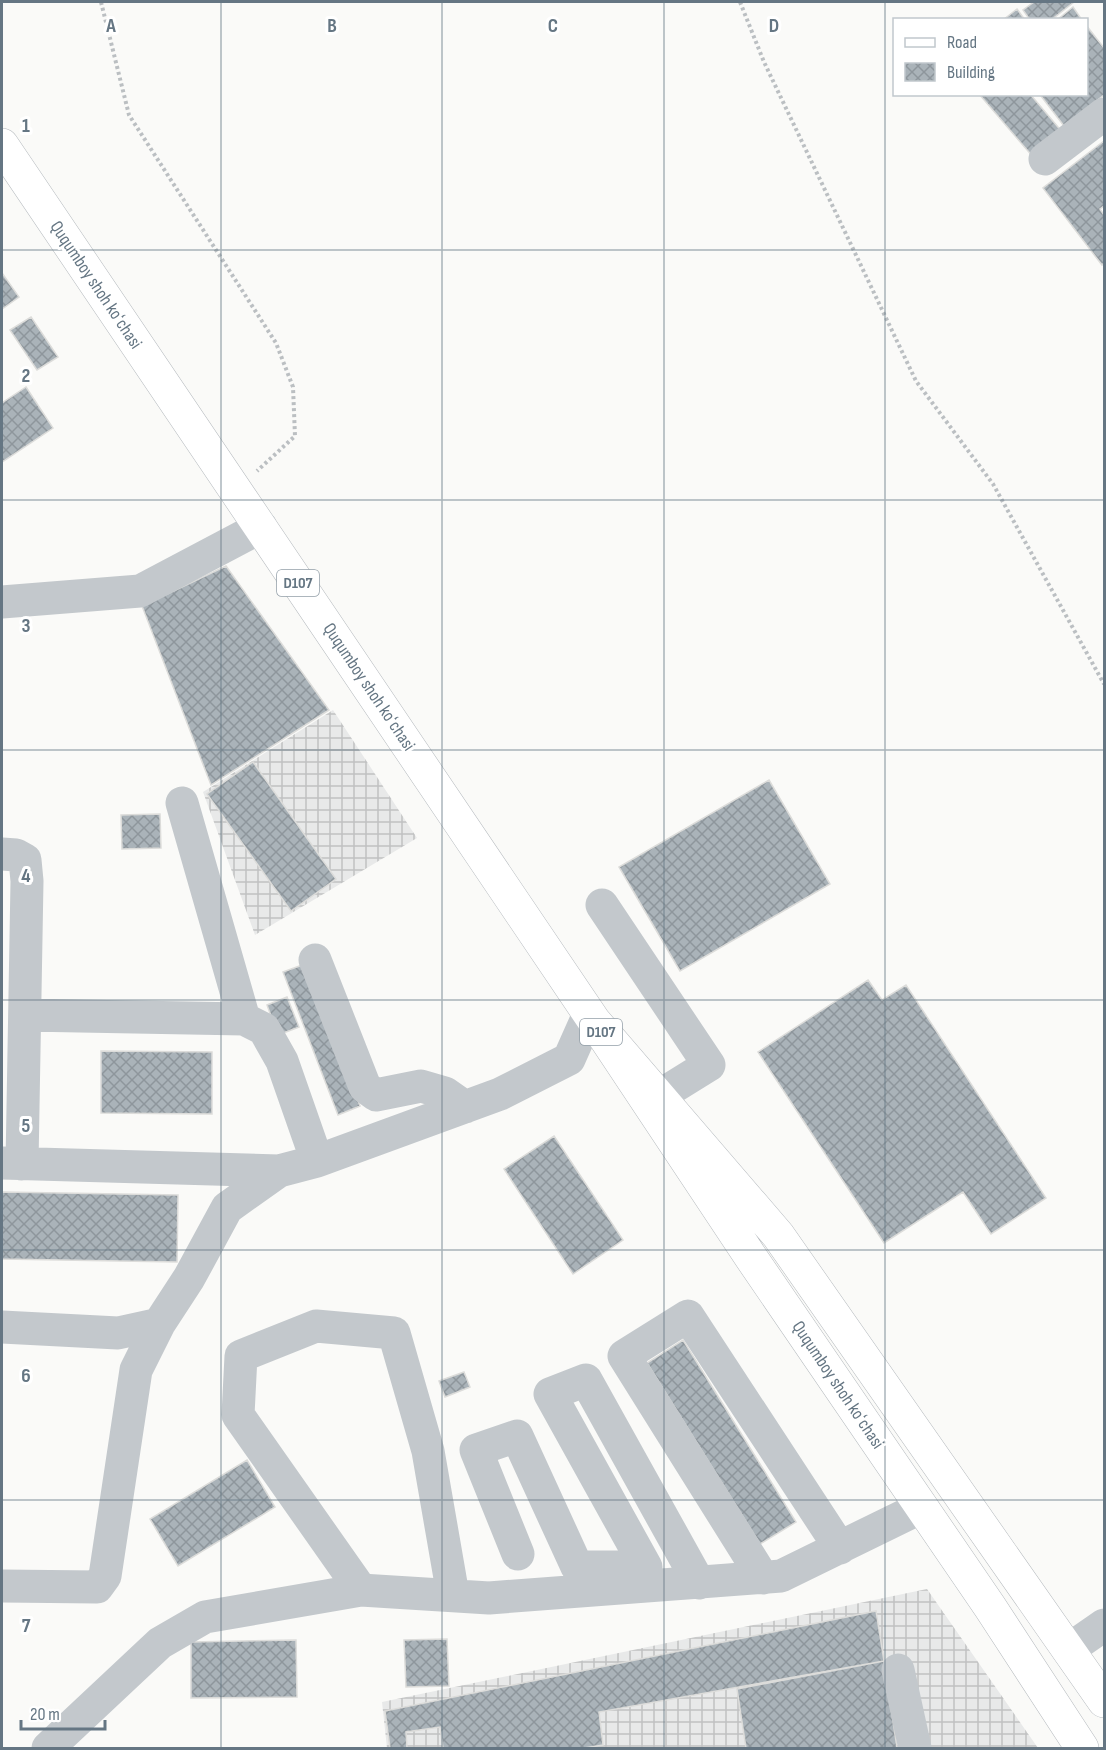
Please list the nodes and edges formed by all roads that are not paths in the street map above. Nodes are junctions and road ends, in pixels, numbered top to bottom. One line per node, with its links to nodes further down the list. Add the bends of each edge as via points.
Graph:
1 (1104, 114): 3 (street)
2 (2, 145): 4 (main road, Ququmboy shoh koʻchasi / D107)
3 (1045, 159)
4 (261, 527): 5 (street, via 140,591); 11 (main road, Ququmboy shoh koʻchasi / D107)
5 (2, 603)
6 (182, 803): 12 (street)
7 (2, 854): 10 (street, via 25,860)
8 (602, 905): 13 (street, via 710,1065)
9 (315, 960): 14 (street, via 365,1087 376,1095 421,1086 445,1093)
10 (25, 1015): 12 (street); 16 (street)
11 (591, 1018): 13 (main road, Ququmboy shoh koʻchasi / D107); 14 (street, via 569,1059); 20 (main road, Ququmboy shoh koʻchasi / D107)
12 (244, 1019): 15 (street, via 264,1029 282,1061)
13 (659, 1096): 29 (main road, Ququmboy shoh koʻchasi / D107, via 778,1235)
14 (465, 1107): 15 (street)
15 (317, 1161): 17 (street)
16 (12, 1163): 17 (street)
17 (279, 1171): 18 (street, via 227,1208)
18 (159, 1324): 19 (street, via 118,1333); 25 (street, via 136,1370 105,1576 97,1587)
19 (2, 1327)
20 (922, 1508): 21 (street); 34 (main road, Ququmboy shoh koʻchasi / D107)
21 (840, 1548): 23 (street, via 781,1576); 23 (street, via 688,1316 624,1356)
22 (518, 1554): 24 (street, via 476,1450 517,1436 576,1567 646,1567 549,1394 586,1380)
23 (763, 1578): 24 (street)
24 (699, 1582): 27 (street, via 489,1598)
25 (2, 1586)
26 (362, 1590): 27 (street); 27 (street, via 238,1415 241,1356 316,1326 394,1333 428,1451); 32 (street, via 205,1617 160,1643)
27 (453, 1595)
28 (1104, 1625): 29 (street)
29 (1068, 1650): 31 (main road, Ququmboy shoh koʻchasi / D107)
30 (898, 1670): 33 (street)
31 (1104, 1701)
32 (48, 1749)
33 (915, 1749)
34 (1082, 1749)

